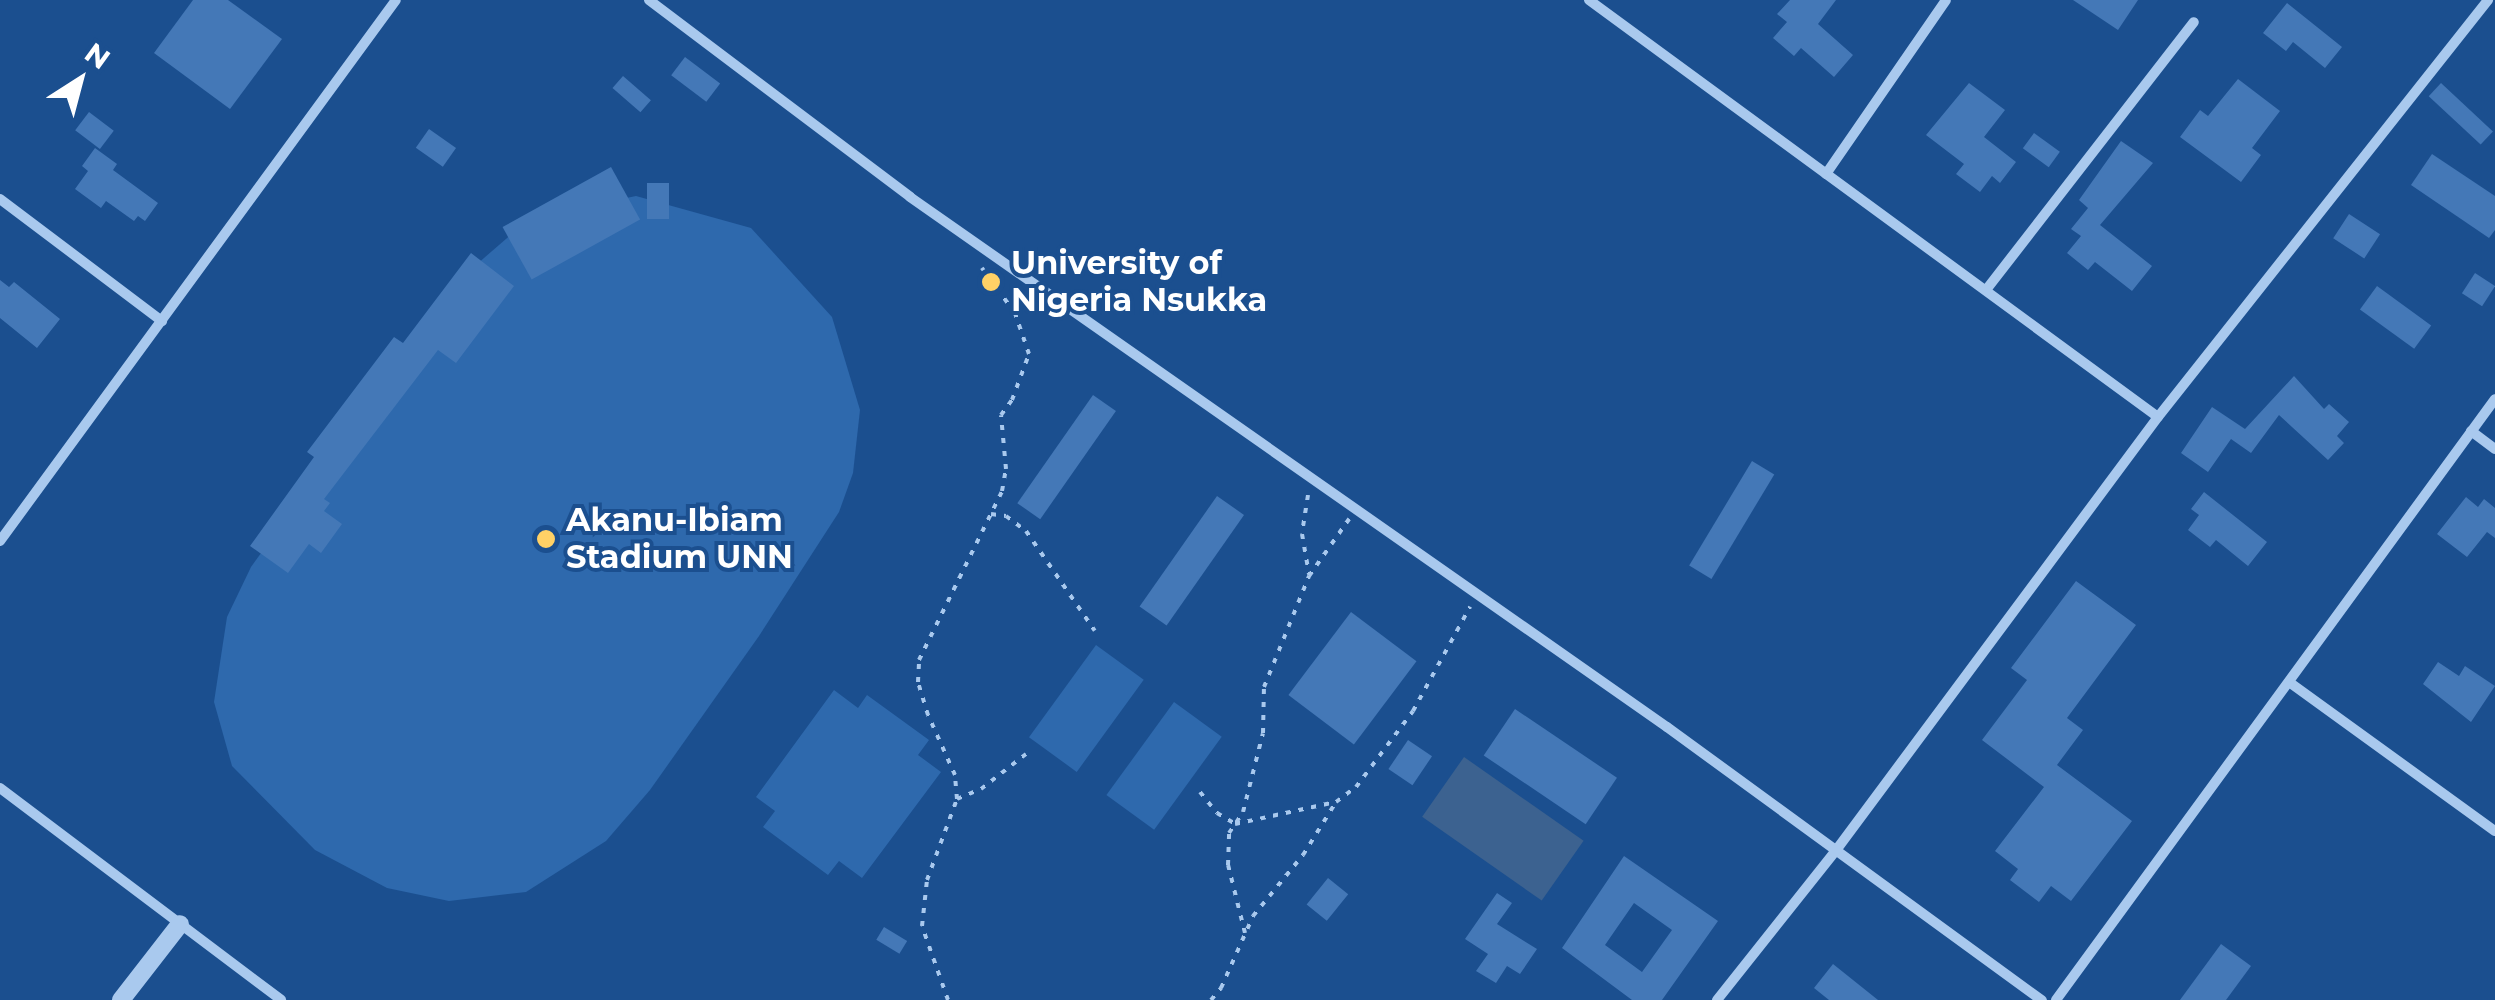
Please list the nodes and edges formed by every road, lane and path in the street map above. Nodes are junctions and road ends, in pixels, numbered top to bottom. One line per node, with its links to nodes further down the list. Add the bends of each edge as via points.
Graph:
1 (396, 0): 11 (street)
2 (650, 0): 9 (street)
3 (1589, 0): 7 (street)
4 (1946, 0): 7 (street)
5 (2488, 0): 13 (street)
6 (2194, 22): 10 (street)
7 (1826, 174): 10 (street)
8 (0, 198): 11 (street)
9 (967, 237): 16 (street); 18 (path, via 1028,341 1012,400 1000,415 1006,469)
10 (1986, 290): 13 (street)
11 (162, 322): 19 (street)
12 (2495, 399): 14 (street)
13 (2158, 416): 31 (street)
14 (2471, 431): 15 (street); 23 (street)
15 (2495, 449)
16 (1310, 480): 17 (street); 20 (path, via 1302,534)
17 (1354, 510): 20 (path); 21 (street)
18 (991, 514): 22 (path, via 1026,531); 27 (path, via 919,660 918,682 950,755)
19 (0, 541)
20 (1309, 576): 29 (path, via 1264,687 1262,733)
21 (1473, 593): 28 (path, via 1468,617 1414,711 1356,787); 31 (street)
22 (1095, 631)
23 (2289, 682): 30 (street); 40 (street)
24 (1026, 754): 27 (path)
25 (0, 788): 32 (street)
26 (1200, 792): 29 (path)
27 (957, 799): 36 (path, via 923,894 922,926)
28 (1336, 802): 29 (path); 33 (path)
29 (1235, 824): 33 (path, via 1228,865)
30 (2495, 831)
31 (1837, 849): 38 (street); 39 (street)
32 (180, 924): 34 (street); 35 (street)
33 (1245, 932): 37 (path)
34 (121, 1000)
35 (282, 1000)
36 (948, 1000)
37 (1211, 1000)
38 (1717, 1000)
39 (2042, 1000)
40 (2056, 1000)

